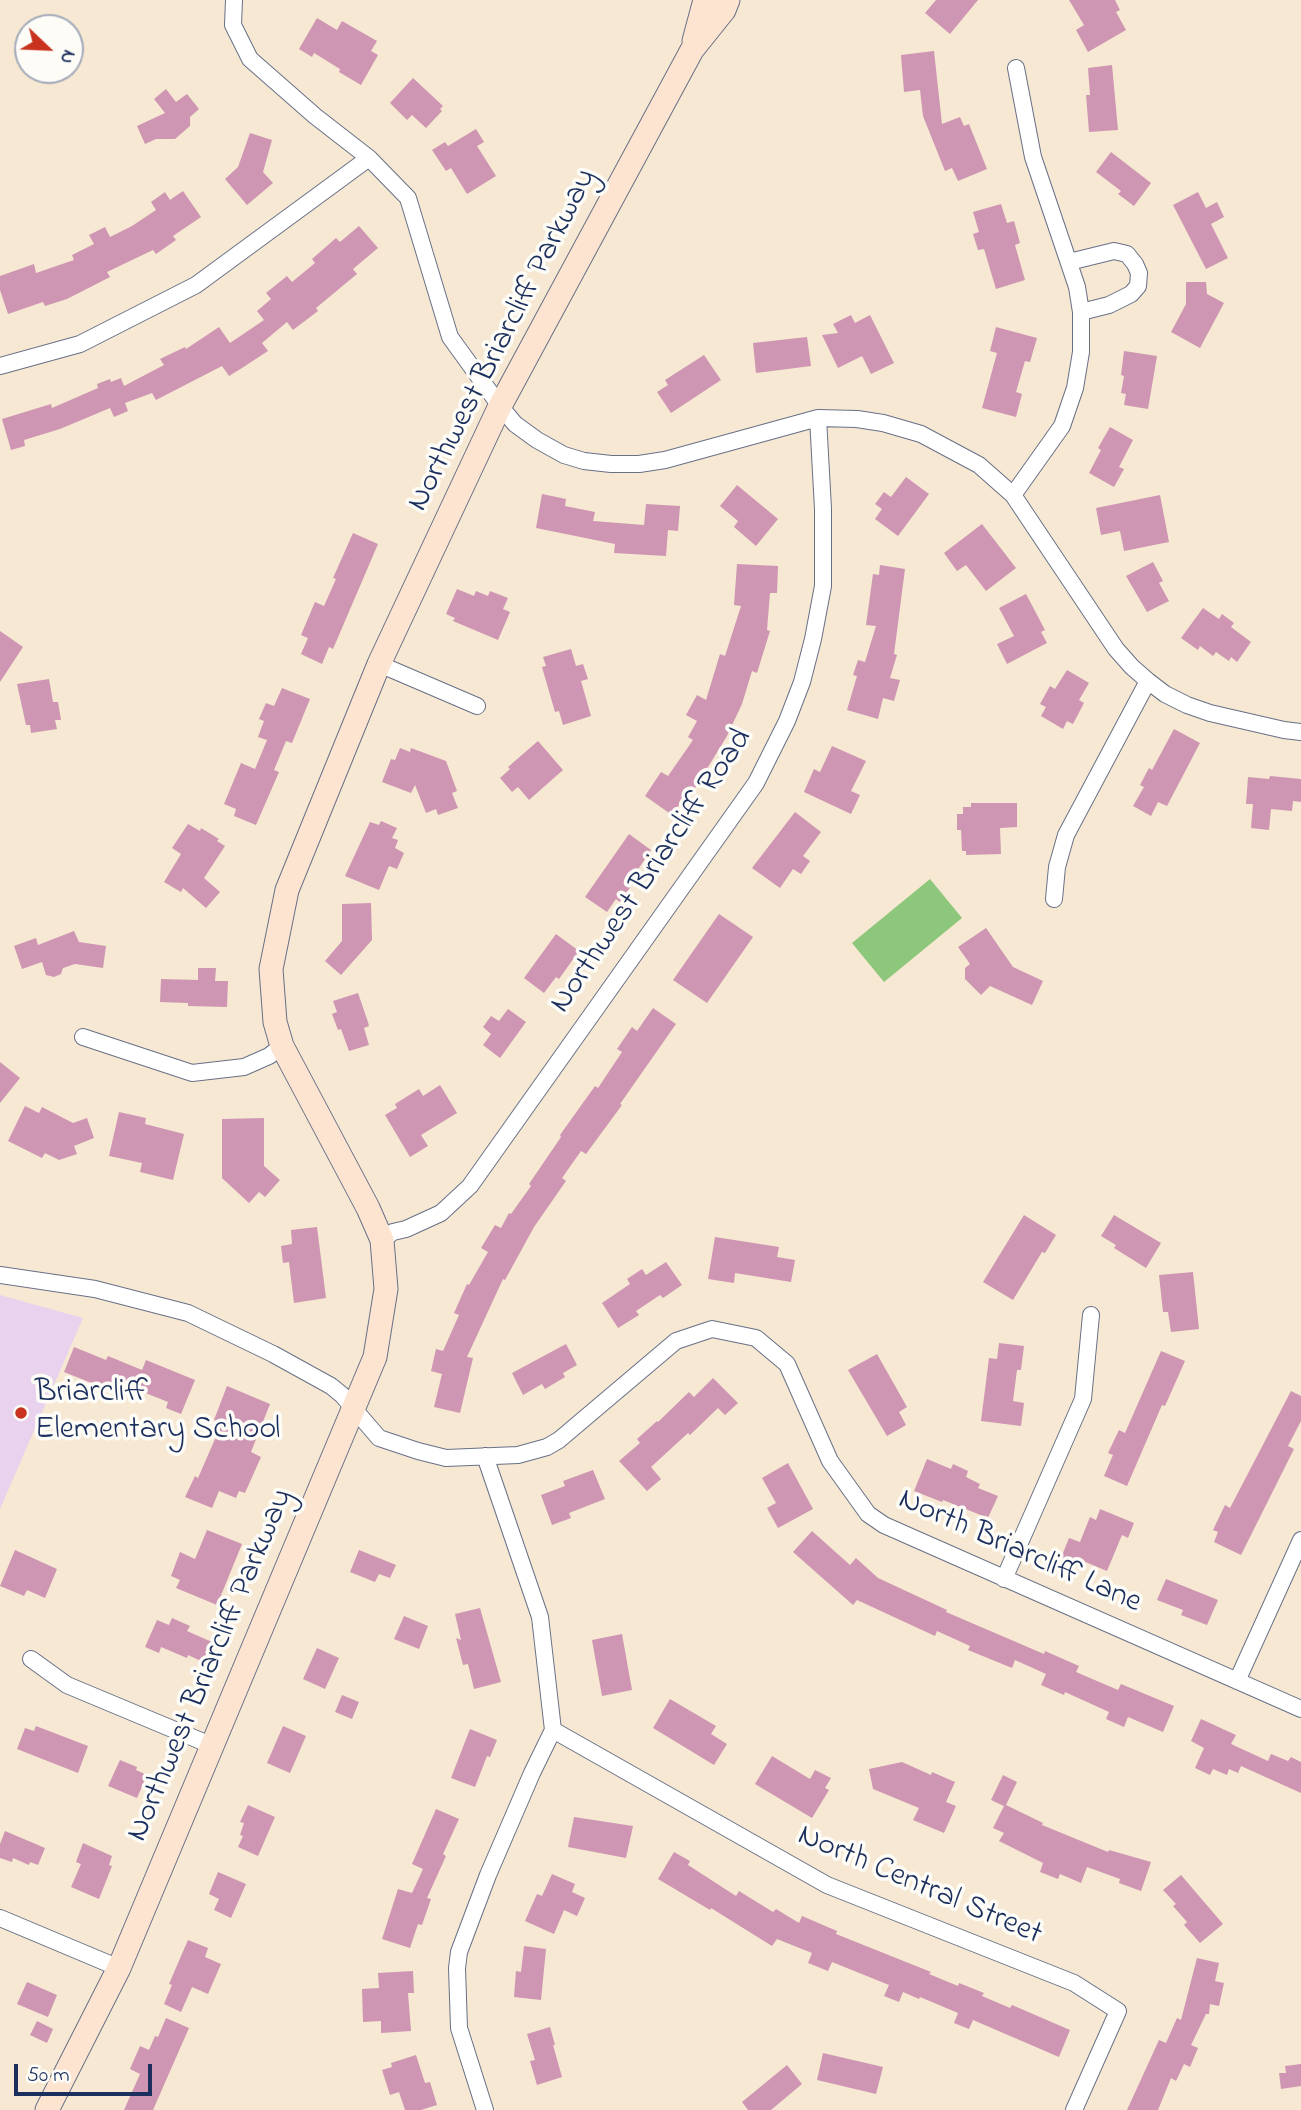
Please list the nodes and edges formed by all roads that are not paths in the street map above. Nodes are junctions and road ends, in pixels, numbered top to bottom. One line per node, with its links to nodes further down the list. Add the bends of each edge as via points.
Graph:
1 (234, 0): 6 (street, via 233,25 250,59)
2 (705, 0): 4 (main road, Northwest Briarcliff Parkway)
3 (728, 0): 4 (main road, Northwest Briarcliff Parkway)
4 (692, 50): 10 (main road, Northwest Briarcliff Parkway)
5 (1016, 68): 7 (street, via 1033,157)
6 (369, 158): 9 (street, via 196,285 80,344); 10 (street, via 408,198 450,337)
7 (1069, 262): 8 (street); 8 (street, via 1114,251 1127,254 1139,273 1138,286 1131,294)
8 (1081, 312): 12 (street, via 1081,352 1062,426)
9 (0, 366)
10 (500, 407): 11 (street, via 515,424 564,455 611,464 666,460); 13 (main road, Northwest Briarcliff Parkway)
11 (818, 418): 12 (street, via 856,418 921,434 979,465); 20 (street, Northwest Briarcliff Road, via 823,586 802,681 755,783 470,1186 441,1213 393,1231)
12 (1013, 495): 14 (street, via 1116,649)
13 (379, 664): 15 (street); 19 (main road, Northwest Briarcliff Parkway, via 287,890 271,969 275,1022)
14 (1147, 681): 16 (street, via 1210,713); 17 (street, via 1066,835)
15 (477, 706)
16 (1301, 732)
17 (1055, 898)
18 (83, 1037): 19 (street, via 192,1073 244,1067)
19 (282, 1046): 20 (main road, Northwest Briarcliff Parkway)
20 (382, 1240): 23 (main road, Northwest Briarcliff Parkway, via 386,1289 375,1357)
21 (0, 1275): 23 (street, North Briarcliff Lane, via 95,1289 188,1312 331,1386)
22 (1091, 1315): 26 (street, via 1083,1399)
23 (354, 1410): 24 (street, North Briarcliff Lane, via 379,1438 446,1458); 31 (main road, Northwest Briarcliff Parkway)
24 (485, 1456): 26 (street, North Briarcliff Lane, via 518,1455 559,1440 676,1341 712,1329 756,1338 787,1364 830,1461 868,1514 894,1531); 30 (street, via 540,1617)
25 (1301, 1540): 28 (street)
26 (1004, 1579): 28 (street, North Briarcliff Lane)
27 (31, 1659): 31 (street, via 67,1685)
28 (1237, 1681): 29 (street, North Briarcliff Lane)
29 (1301, 1709)
30 (552, 1730): 35 (street, via 459,1952 459,2028); 36 (street, North Central Street, via 827,1885 1074,1983 1118,2011)
31 (213, 1746): 33 (main road, Northwest Briarcliff Parkway)
32 (0, 1918): 33 (street)
33 (119, 1968): 34 (main road, Northwest Briarcliff Parkway)
34 (47, 2110)
35 (485, 2110)
36 (1074, 2110)

